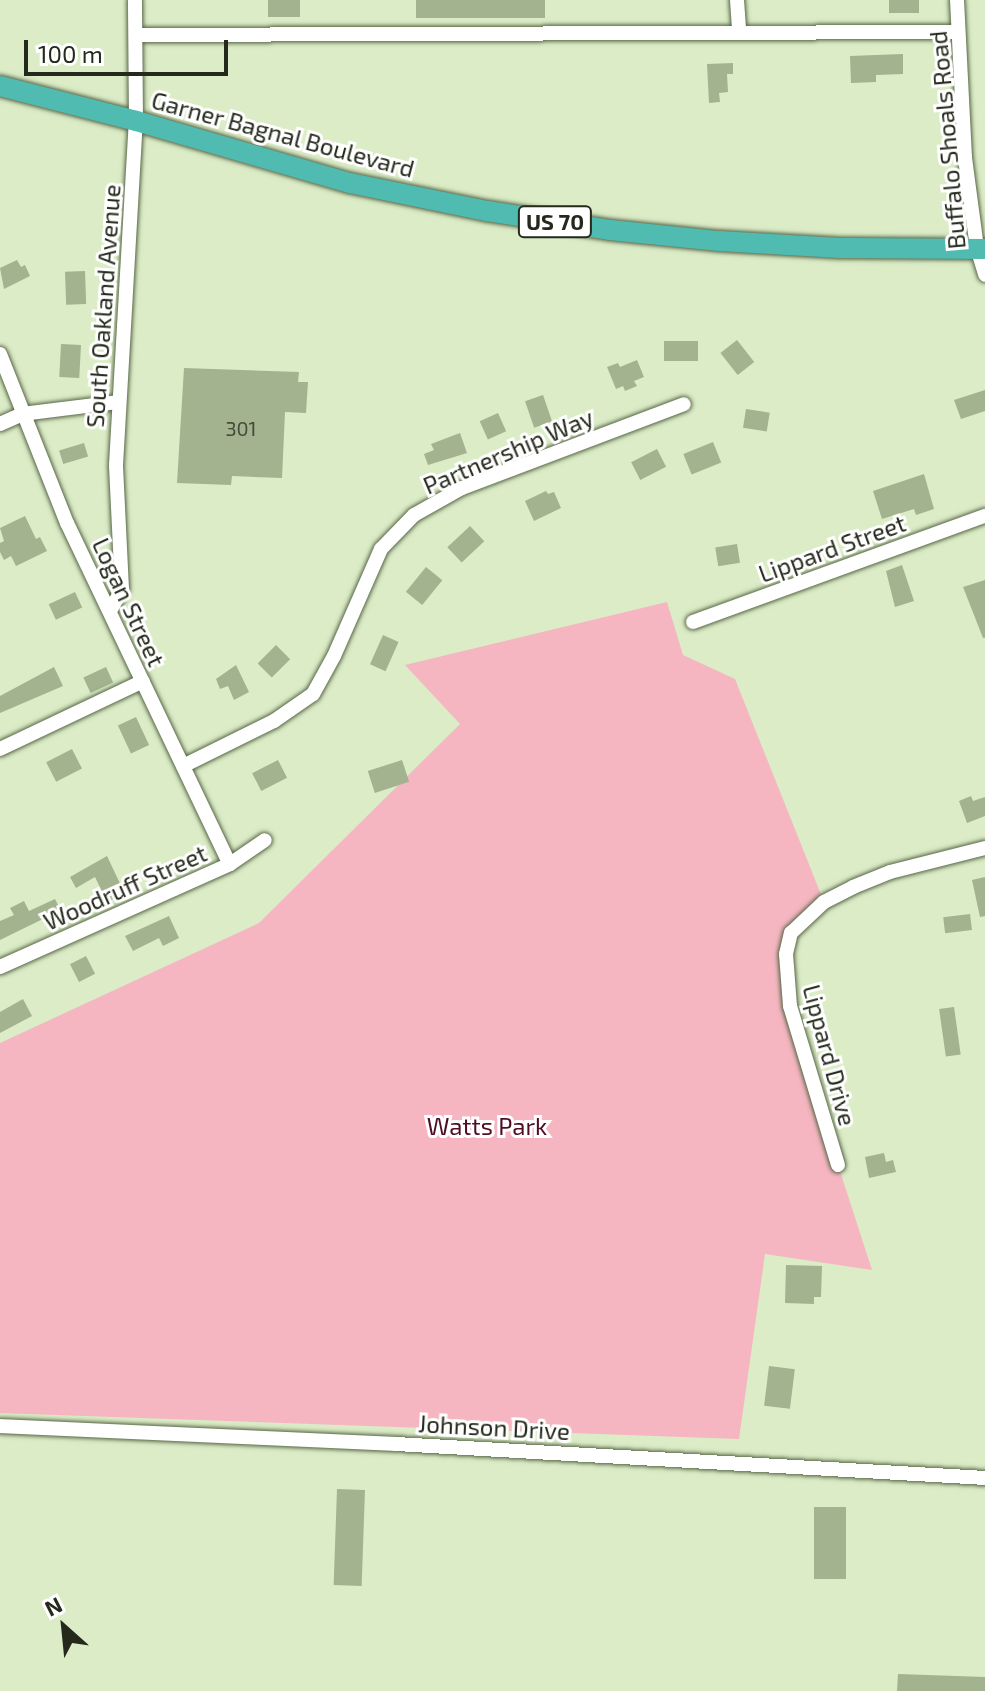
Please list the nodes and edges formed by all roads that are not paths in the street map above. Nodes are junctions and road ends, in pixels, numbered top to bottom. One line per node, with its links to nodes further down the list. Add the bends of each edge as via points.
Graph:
1 (135, 0): 6 (street, South Oakland Avenue)
2 (737, 0): 4 (street)
3 (957, 0): 5 (street, Buffalo Shoals Road)
4 (739, 31): 5 (street); 6 (street)
5 (958, 32): 9 (street, Buffalo Shoals Road, via 965,158)
6 (137, 35): 8 (street, South Oakland Avenue)
7 (0, 86): 8 (highway, Garner Bagnal Boulevard / US 70)
8 (136, 121): 9 (highway, Garner Bagnal Boulevard / US 70, via 350,183 594,228 825,247); 12 (street, South Oakland Avenue)
9 (981, 248): 10 (street, Buffalo Shoals Road)
10 (985, 275)
11 (0, 354): 14 (street, Logan Street)
12 (119, 402): 14 (street); 17 (street, South Oakland Avenue, via 116,465 122,589)
13 (684, 404): 21 (street, Partnership Way, via 462,488 414,515 381,549 313,694 274,721)
14 (22, 414): 15 (street); 17 (street, Logan Street)
15 (0, 424)
16 (985, 516): 18 (street, Lippard Street)
17 (110, 611): 19 (street, Logan Street)
18 (693, 622)
19 (143, 681): 20 (street); 21 (street, Logan Street)
20 (0, 749)
21 (183, 766): 24 (street, Logan Street)
22 (265, 840): 24 (street, Woodruff Street)
23 (985, 848): 26 (street, Lippard Drive, via 853,887 824,902 791,933 786,954 790,1006)
24 (230, 864): 25 (street, Woodruff Street)
25 (0, 967)
26 (838, 1165)
27 (0, 1426): 28 (street, Johnson Drive)
28 (985, 1478)

